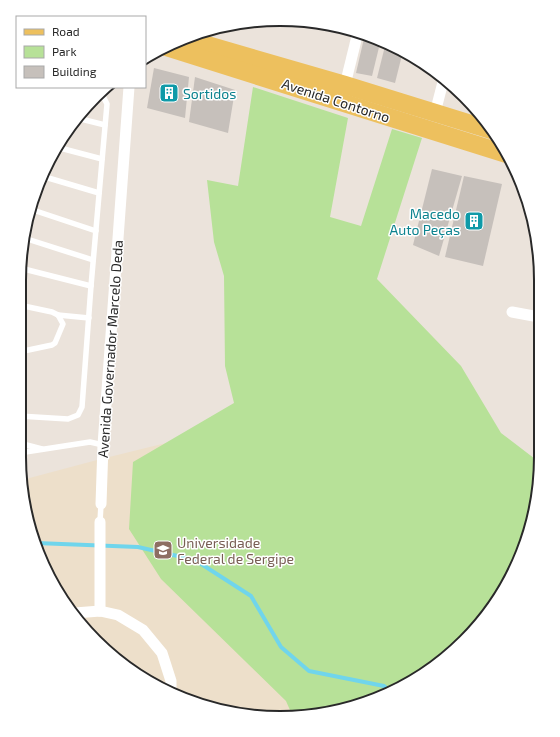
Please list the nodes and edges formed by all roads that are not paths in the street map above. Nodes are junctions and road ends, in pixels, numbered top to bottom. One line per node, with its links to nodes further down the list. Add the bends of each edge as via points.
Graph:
1 (357, 38): 4 (street)
2 (193, 41): 4 (main road, Avenida Contorno)
3 (175, 49): 13 (main road, Avenida Contorno)
4 (345, 85): 8 (main road, Avenida Contorno)
5 (442, 85): 8 (street)
6 (129, 88): 30 (street, Avenida Governador Marcelo Deda)
7 (104, 97): 10 (lane, via 107,104)
8 (435, 114): 11 (main road, Avenida Contorno)
9 (83, 120): 10 (lane)
10 (105, 125): 14 (lane)
11 (484, 128)
12 (63, 149): 14 (lane)
13 (499, 152)
14 (102, 159): 16 (lane)
15 (47, 178): 16 (lane)
16 (99, 193): 18 (lane)
17 (36, 211): 18 (lane)
18 (96, 231): 20 (lane)
19 (29, 240): 20 (lane)
20 (93, 260): 22 (lane)
21 (27, 270): 22 (lane)
22 (91, 286): 27 (lane)
23 (26, 306): 25 (lane)
24 (512, 312): 26 (street)
25 (58, 315): 27 (lane); 28 (lane, via 63,324 55,343)
26 (534, 316)
27 (89, 318): 29 (lane, via 82,407 78,414 68,419)
28 (26, 351)
29 (26, 416)
30 (103, 444): 32 (lane, via 90,442); 34 (street, Avenida Governador Marcelo Deda)
31 (26, 445): 32 (lane)
32 (44, 450): 33 (lane)
33 (26, 452)
34 (101, 504): 35 (lane, Avenida Governador Marcelo Deda)
35 (100, 522): 36 (street, Avenida Governador Marcelo Deda)
36 (100, 611): 37 (street); 38 (street, via 118,615 143,630 162,653)
37 (79, 613)
38 (171, 686)

